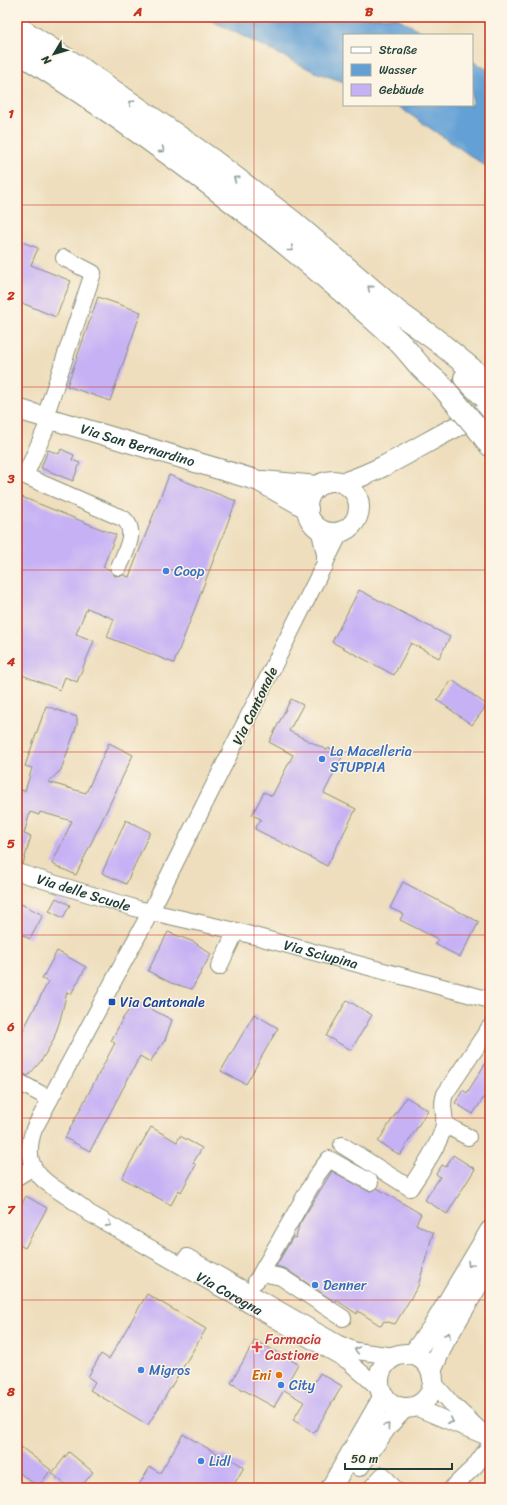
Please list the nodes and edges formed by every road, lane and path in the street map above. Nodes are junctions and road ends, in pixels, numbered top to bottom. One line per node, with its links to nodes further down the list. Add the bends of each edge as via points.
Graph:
1 (17, 27): 4 (highway, one-way to 1, via 430,346 399,313 293,222 212,160 93,76)
2 (17, 51): 4 (highway, one-way to 4, via 133,128 322,274 400,343)
3 (64, 258): 9 (street, via 93,273)
4 (453, 376): 5 (highway); 6 (highway); 10 (highway)
5 (490, 384)
6 (490, 402)
7 (17, 409): 9 (main road, Via San Bernardino)
8 (490, 411): 11 (main road, via 440,434)
9 (47, 418): 12 (main road, Via San Bernardino); 20 (street, via 25,476 128,522 131,528 130,535)
10 (486, 432)
11 (396, 461): 13 (main road); 15 (main road)
12 (258, 481): 14 (main road, Via San Bernardino); 16 (main road, Via San Bernardino)
13 (343, 483): 14 (main road, via 330,481); 15 (main road, via 350,487)
14 (318, 486): 16 (main road, via 308,500)
15 (358, 500): 18 (main road, via 358,516)
16 (308, 509): 17 (main road, via 311,520)
17 (319, 528): 18 (main road, via 330,532); 19 (street)
18 (342, 531): 19 (street, Via Cantonale)
19 (325, 566): 22 (street, Via Cantonale)
20 (119, 567)
21 (17, 872): 22 (street, Via delle Scuole)
22 (151, 911): 23 (street, Via Sciupina); 28 (street, Via Cantonale)
23 (236, 931): 24 (street); 25 (street, Via Sciupina)
24 (219, 967)
25 (490, 1000)
26 (490, 1027): 29 (street, via 445,1094 442,1102)
27 (17, 1081): 28 (street)
28 (50, 1099): 32 (street, Via Cantonale)
29 (444, 1124): 30 (street); 31 (street, via 439,1138 410,1188)
30 (468, 1137)
31 (342, 1145)
32 (23, 1150): 33 (street, Via Cantonale)
33 (33, 1167): 34 (street); 36 (street, Via Corogna, via 50,1185)
34 (17, 1177)
35 (370, 1182): 39 (street, via 329,1159 317,1175)
36 (77, 1202): 40 (street, Via Corogna, via 102,1208); 44 (street, Via Corogna, one-way to 44, via 97,1218 348,1361)
37 (490, 1231): 42 (main road, one-way to 42, via 433,1326)
38 (490, 1264): 43 (main road, one-way to 38, via 444,1342)
39 (260, 1274): 40 (street); 41 (street, via 265,1272 281,1277)
40 (252, 1294): 42 (street, Via Corogna, one-way to 40, via 347,1348)
41 (343, 1318)
42 (404, 1355): 43 (main road, via 426,1362); 44 (main road, via 390,1359 381,1370 379,1376)
43 (432, 1376): 45 (main road, via 430,1394 426,1400); 46 (street, via 451,1403)
44 (382, 1393): 45 (main road, via 393,1405); 47 (main road)
45 (410, 1407): 46 (street, one-way to 46); 47 (main road, one-way to 45, via 387,1426)
46 (489, 1440): 50 (street, via 476,1466)
47 (341, 1483)
48 (371, 1488): 49 (street, via 383,1476)
49 (394, 1488)
50 (452, 1488)

